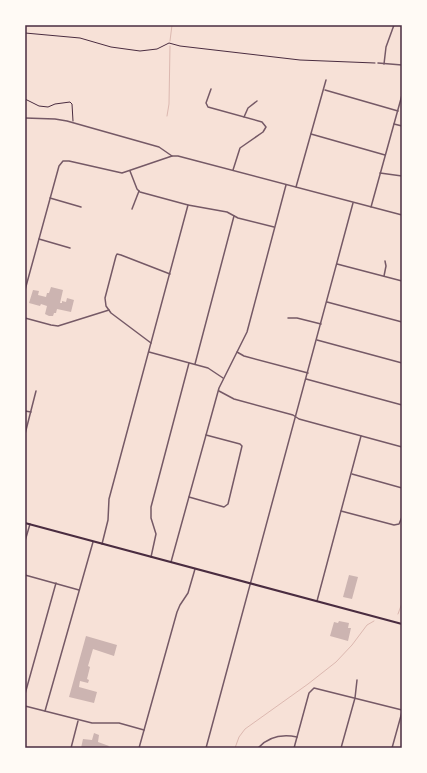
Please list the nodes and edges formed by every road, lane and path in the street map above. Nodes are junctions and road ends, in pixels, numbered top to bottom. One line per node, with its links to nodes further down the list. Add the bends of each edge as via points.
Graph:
1 (394, 25): 4 (street, via 386,47)
2 (25, 33): 3 (path, via 80,38 111,48 140,51 157,49 168,43 300,60)
3 (378, 63): 4 (street)
4 (384, 64): 5 (street)
5 (402, 65)
6 (326, 80): 8 (street)
7 (211, 89): 14 (street, via 206,103 208,107)
8 (324, 90): 12 (street); 18 (street)
9 (402, 96): 12 (street)
10 (25, 99): 15 (path, via 39,106 48,107 70,102)
11 (256, 101): 14 (street, via 248,108)
12 (398, 111): 16 (street)
13 (25, 118): 15 (street)
14 (244, 118): 21 (street, via 262,122 266,126 263,132 240,148)
15 (73, 123): 20 (street, via 159,147)
16 (394, 124): 17 (street); 19 (street)
17 (402, 126)
18 (311, 134): 19 (street); 26 (street)
19 (385, 155): 23 (street)
20 (172, 156): 21 (street, via 181,156); 22 (street)
21 (233, 170): 25 (street)
22 (130, 171): 27 (street); 28 (street, via 118,173 63,160)
23 (380, 173): 24 (street); 32 (street)
24 (402, 176)
25 (286, 184): 26 (street); 36 (street)
26 (296, 187): 29 (street)
27 (139, 192): 30 (street); 33 (street)
28 (50, 198): 31 (street); 37 (street)
29 (353, 202): 32 (street); 40 (street)
30 (188, 205): 35 (street, via 227,212); 41 (street)
31 (81, 207)
32 (371, 207): 34 (street)
33 (132, 208)
34 (402, 215)
35 (234, 216): 36 (street); 57 (street)
36 (274, 228): 54 (street, via 246,332)
37 (39, 239): 38 (street); 44 (street)
38 (70, 248)
39 (385, 261): 42 (street)
40 (337, 264): 42 (street); 45 (street)
41 (170, 274): 46 (street, via 117,254 105,298); 52 (street)
42 (384, 276): 43 (street)
43 (402, 281)
44 (25, 290)
45 (327, 302): 49 (street); 50 (street)
46 (109, 310): 47 (street, via 58,326); 52 (street)
47 (25, 318)
48 (288, 318): 50 (street)
49 (402, 322)
50 (321, 324): 51 (street)
51 (316, 340): 56 (street); 58 (street)
52 (151, 343): 53 (street)
53 (148, 352): 55 (street); 80 (street, via 109,498 108,520)
54 (236, 352): 58 (street); 59 (street)
55 (189, 363): 57 (street); 81 (street, via 151,507 151,518 156,534)
56 (402, 363)
57 (195, 364): 59 (street, via 210,369)
58 (308, 373): 60 (street)
59 (223, 378): 62 (street)
60 (306, 379): 63 (street); 66 (street)
61 (36, 391): 65 (street)
62 (218, 391): 66 (street, via 234,399); 68 (street)
63 (402, 405)
64 (25, 411): 65 (street)
65 (31, 412): 67 (street)
66 (296, 417): 69 (street); 86 (street)
67 (25, 434)
68 (206, 435): 73 (street); 73 (street, via 242,446 228,504 226,506)
69 (361, 436): 70 (street); 71 (street)
70 (402, 447)
71 (351, 474): 72 (street); 74 (street)
72 (402, 488)
73 (189, 497): 82 (street)
74 (341, 511): 75 (street, via 392,525 398,525); 88 (street)
75 (402, 517)
76 (25, 523): 77 (main road)
77 (30, 524): 78 (street); 79 (main road)
78 (25, 541)
79 (93, 541): 80 (main road); 87 (street)
80 (102, 544): 81 (main road)
81 (152, 557): 82 (main road)
82 (171, 562): 83 (main road)
83 (195, 569): 86 (main road); 97 (street, via 188,593 177,612)
84 (25, 575): 85 (street)
85 (56, 583): 87 (street); 91 (street)
86 (251, 584): 88 (main road); 101 (street)
87 (79, 590): 94 (street)
88 (317, 601): 89 (main road)
89 (402, 624)
90 (357, 680): 92 (street)
91 (25, 694)
92 (354, 698): 95 (street); 98 (street, via 312,688); 104 (street)
93 (25, 706): 94 (street)
94 (46, 711): 96 (street)
95 (402, 711): 105 (street)
96 (79, 720): 97 (street, via 95,724 119,723); 99 (street)
97 (144, 730): 100 (street)
98 (297, 737): 102 (street, via 280,736 270,739); 103 (street)
99 (71, 748)
100 (139, 748)
101 (206, 748)
102 (258, 748)
103 (294, 748)
104 (341, 748)
105 (392, 748)

